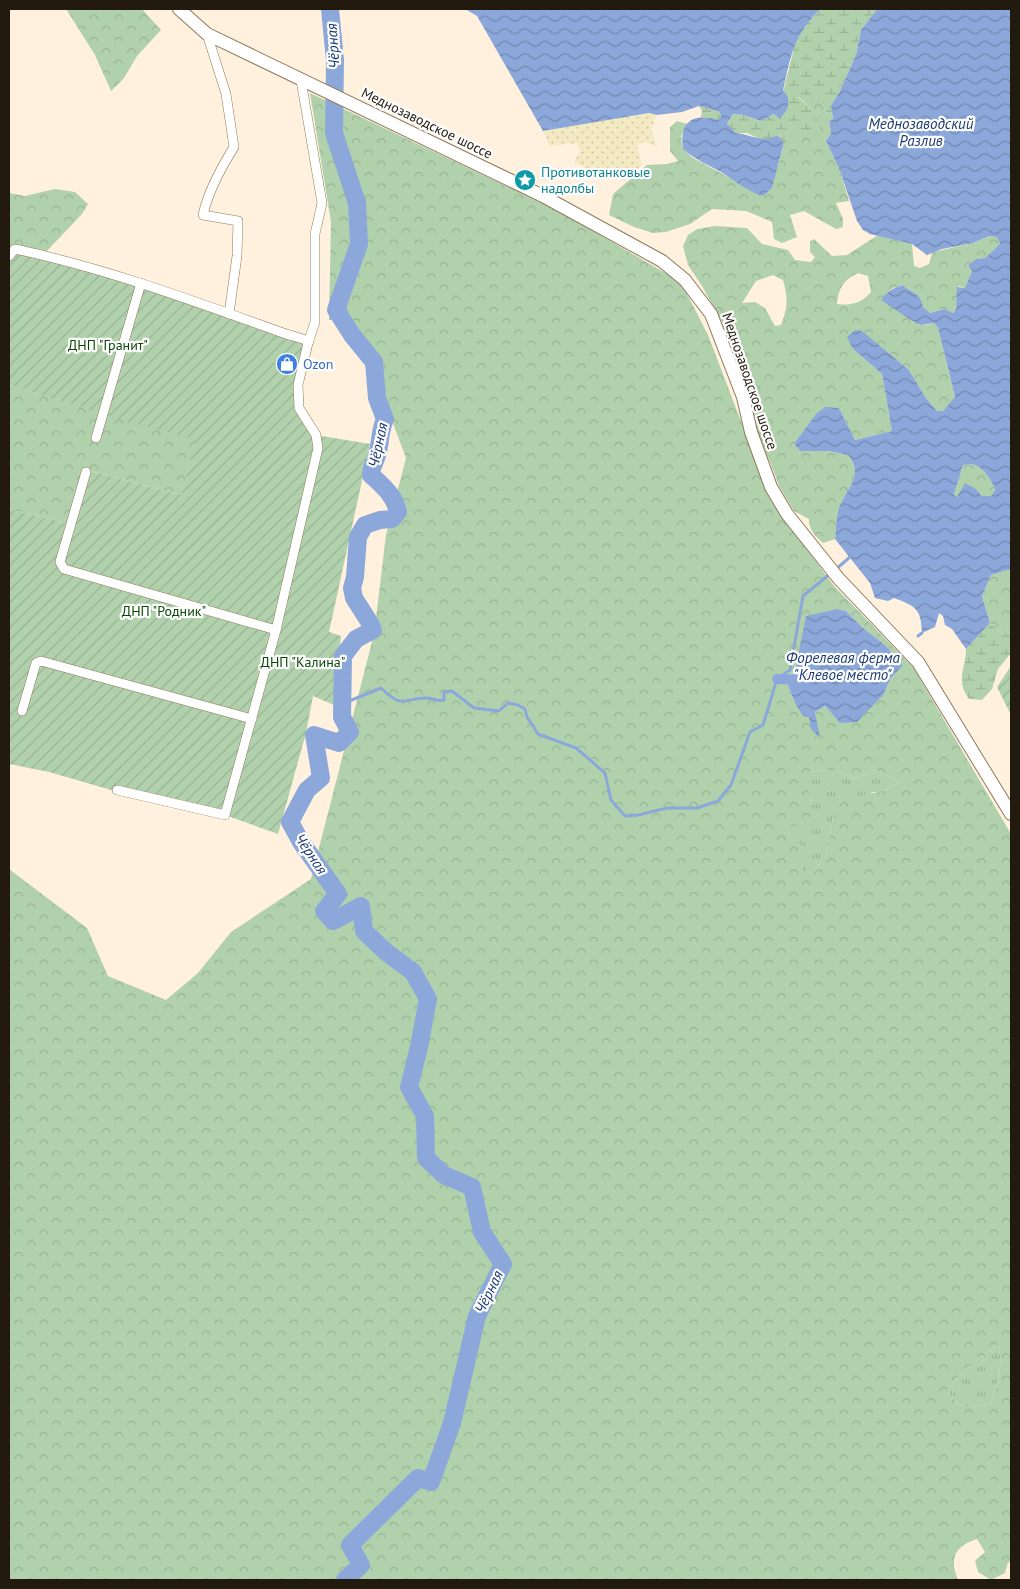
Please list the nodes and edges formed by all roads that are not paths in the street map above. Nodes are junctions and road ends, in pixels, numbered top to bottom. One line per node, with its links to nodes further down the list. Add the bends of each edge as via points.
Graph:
1 (179, 9): 2 (main road, Меднозаводское шоссе)
2 (207, 34): 3 (main road, Меднозаводское шоссе); 6 (street, via 226,94 234,147 222,166 203,215 238,221)
3 (302, 80): 7 (street, via 322,203 315,234 315,322); 14 (main road, Меднозаводское шоссе, via 543,196 662,262 686,280 711,314 771,487 787,514 839,579 918,662)
4 (9, 256): 5 (street, via 15,249)
5 (140, 283): 6 (street); 8 (street)
6 (229, 314): 7 (street)
7 (309, 341): 10 (street, via 298,385 300,408 316,435 318,448)
8 (96, 438)
9 (86, 472): 10 (street, via 60,562 64,569)
10 (276, 630): 12 (street)
11 (22, 711): 12 (street, via 36,663 41,661)
12 (252, 719): 13 (street, via 225,815)
13 (117, 790)
14 (1011, 814)

